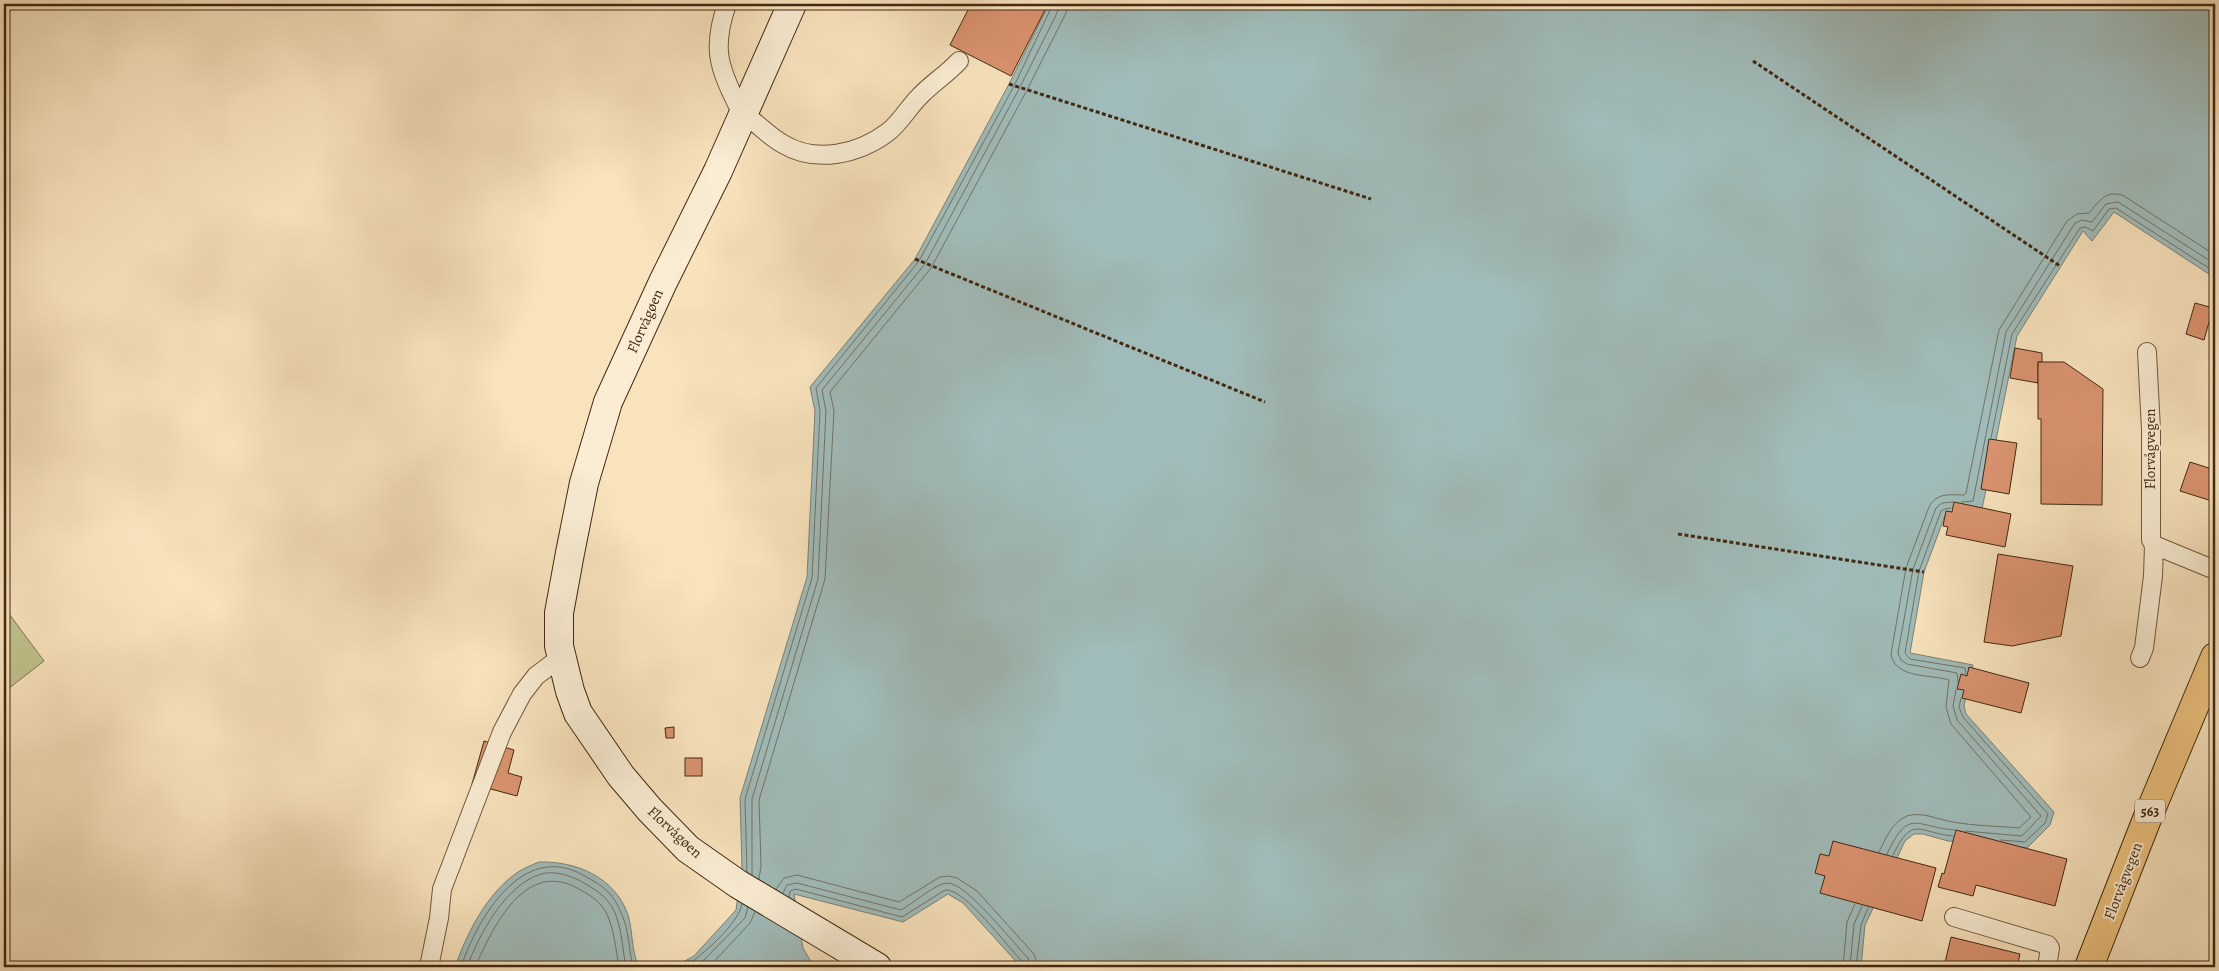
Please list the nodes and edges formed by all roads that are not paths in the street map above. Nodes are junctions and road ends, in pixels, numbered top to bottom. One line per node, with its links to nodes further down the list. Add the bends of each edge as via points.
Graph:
1 (727, 4): 4 (lane, via 719,27 717,48 726,82)
2 (792, 4): 10 (main road, Florvågøen, via 718,171 608,402 584,483 570,553 559,613)
3 (959, 61): 5 (lane, via 921,95 889,131 850,152 832,155 807,153 783,145)
4 (738, 106)
5 (753, 121)
6 (2147, 352): 7 (lane, Florvågvegen, via 2151,430 2150,522)
7 (2154, 546): 8 (lane); 11 (lane, Florvågvegen, via 2149,612)
8 (2215, 570)
9 (2215, 656): 16 (main road, Florvågvegen / 563)
10 (561, 657): 13 (lane, via 536,676 522,694 502,732 442,889); 14 (main road, Florvågøen, via 578,712 621,776 688,849 738,884)
11 (2140, 658)
12 (1954, 917): 15 (lane, via 2048,945)
13 (429, 967)
14 (877, 967)
15 (2047, 967)
16 (2089, 967)

